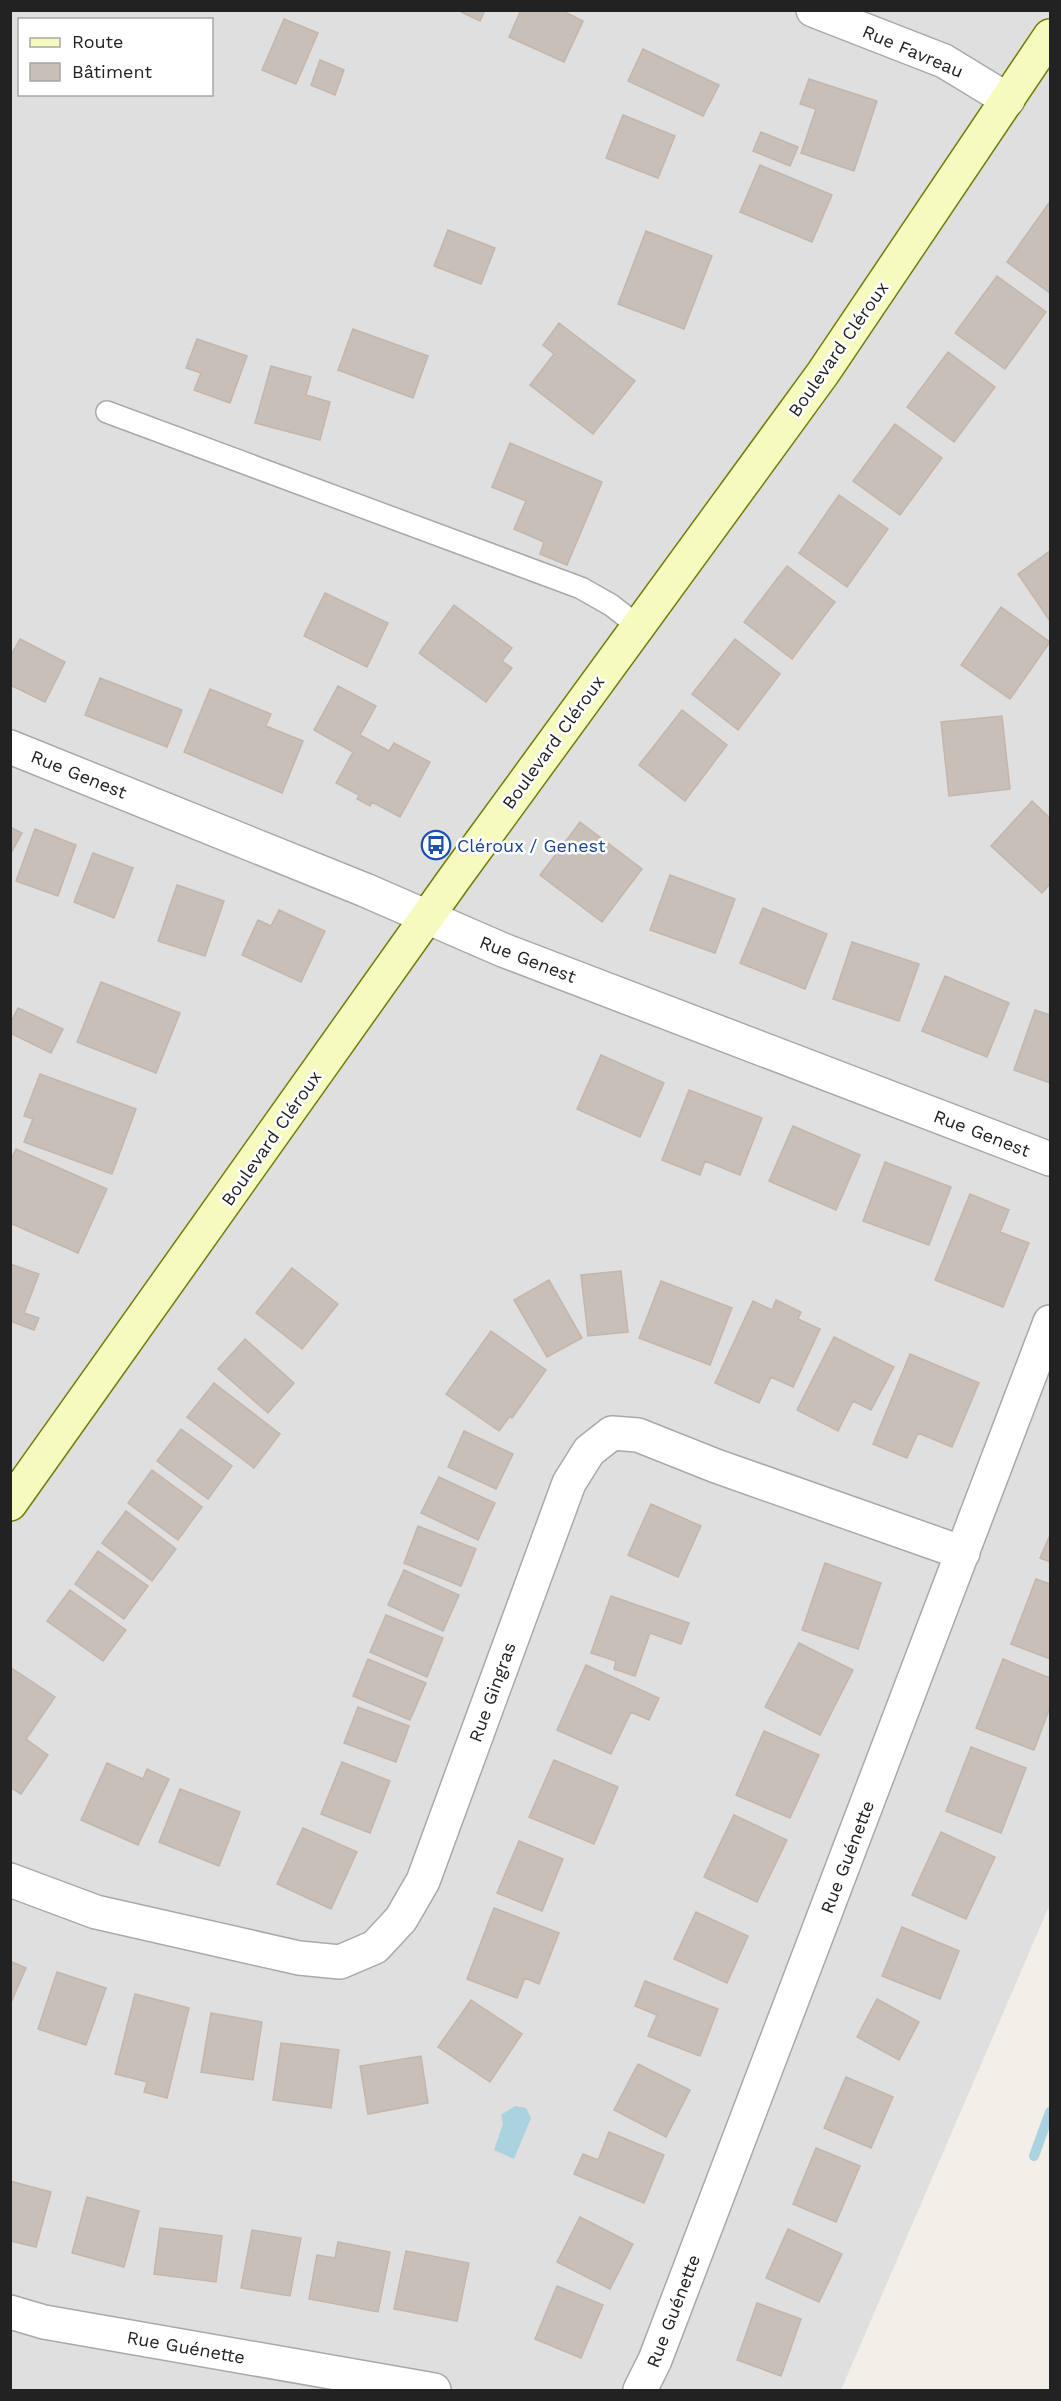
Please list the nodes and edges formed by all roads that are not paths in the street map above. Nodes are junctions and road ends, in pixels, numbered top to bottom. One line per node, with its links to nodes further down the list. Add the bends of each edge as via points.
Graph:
1 (813, 10): 3 (street, Rue Favreau, via 944,62)
2 (1050, 36): 3 (street, Boulevard Cléroux)
3 (1008, 100): 5 (street, Boulevard Cléroux, via 829,364)
4 (107, 412): 5 (lane, via 581,588)
5 (638, 626): 7 (street, Boulevard Cléroux)
6 (10, 747): 7 (street, Rue Genest, via 365,890)
7 (426, 919): 8 (street, Rue Genest); 10 (street, Boulevard Cléroux)
8 (1050, 1159)
9 (1050, 1322): 11 (street, Rue Guénette)
10 (10, 1504)
11 (963, 1553): 12 (street, Rue Gingras, via 638,1435 612,1433 589,1450 569,1483 423,1881 401,1919 375,1947 340,1962 299,1958 96,1912); 15 (street, Rue Guénette)
12 (10, 1880)
13 (10, 2312): 14 (street, Rue Guénette, via 44,2322)
14 (434, 2391)
15 (640, 2391)

